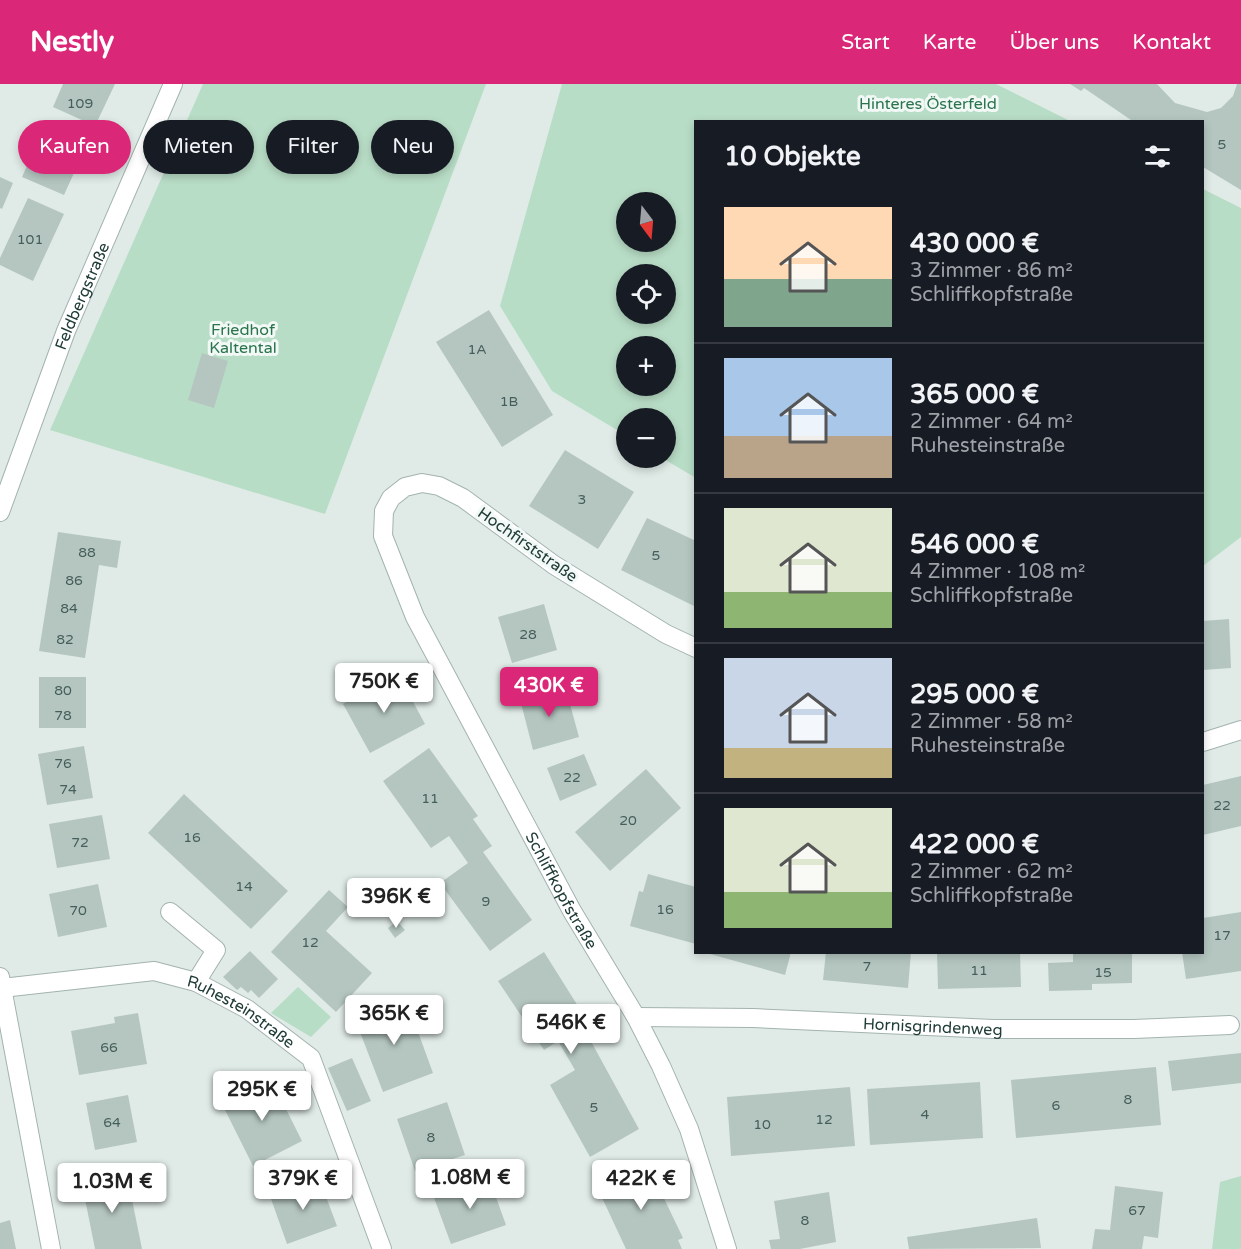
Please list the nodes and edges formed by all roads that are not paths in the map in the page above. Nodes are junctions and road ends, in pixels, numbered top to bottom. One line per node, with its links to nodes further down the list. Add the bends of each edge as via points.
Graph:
1 (173, 84): 2 (street, Feldbergstraße, via 66,331)
2 (0, 512)
3 (384, 536): 4 (street, Hochfirststraße, via 384,511 391,498 405,487 422,483 440,486 463,498 554,565); 10 (street, Schliffkopfstraße, via 415,617 572,911)
4 (694, 647)
5 (1241, 730): 6 (street)
6 (1204, 742)
7 (170, 912): 8 (street, via 216,950)
8 (196, 982): 9 (street, Ruhesteinstraße, via 154,971); 13 (street, Ruhesteinstraße, via 248,1009 311,1059)
9 (1, 983): 12 (street)
10 (636, 1017): 11 (street, Hornisgrindenweg, via 993,1029); 14 (street, Schliffkopfstraße, via 689,1129)
11 (1230, 1025)
12 (51, 1249)
13 (382, 1249)
14 (727, 1249)

